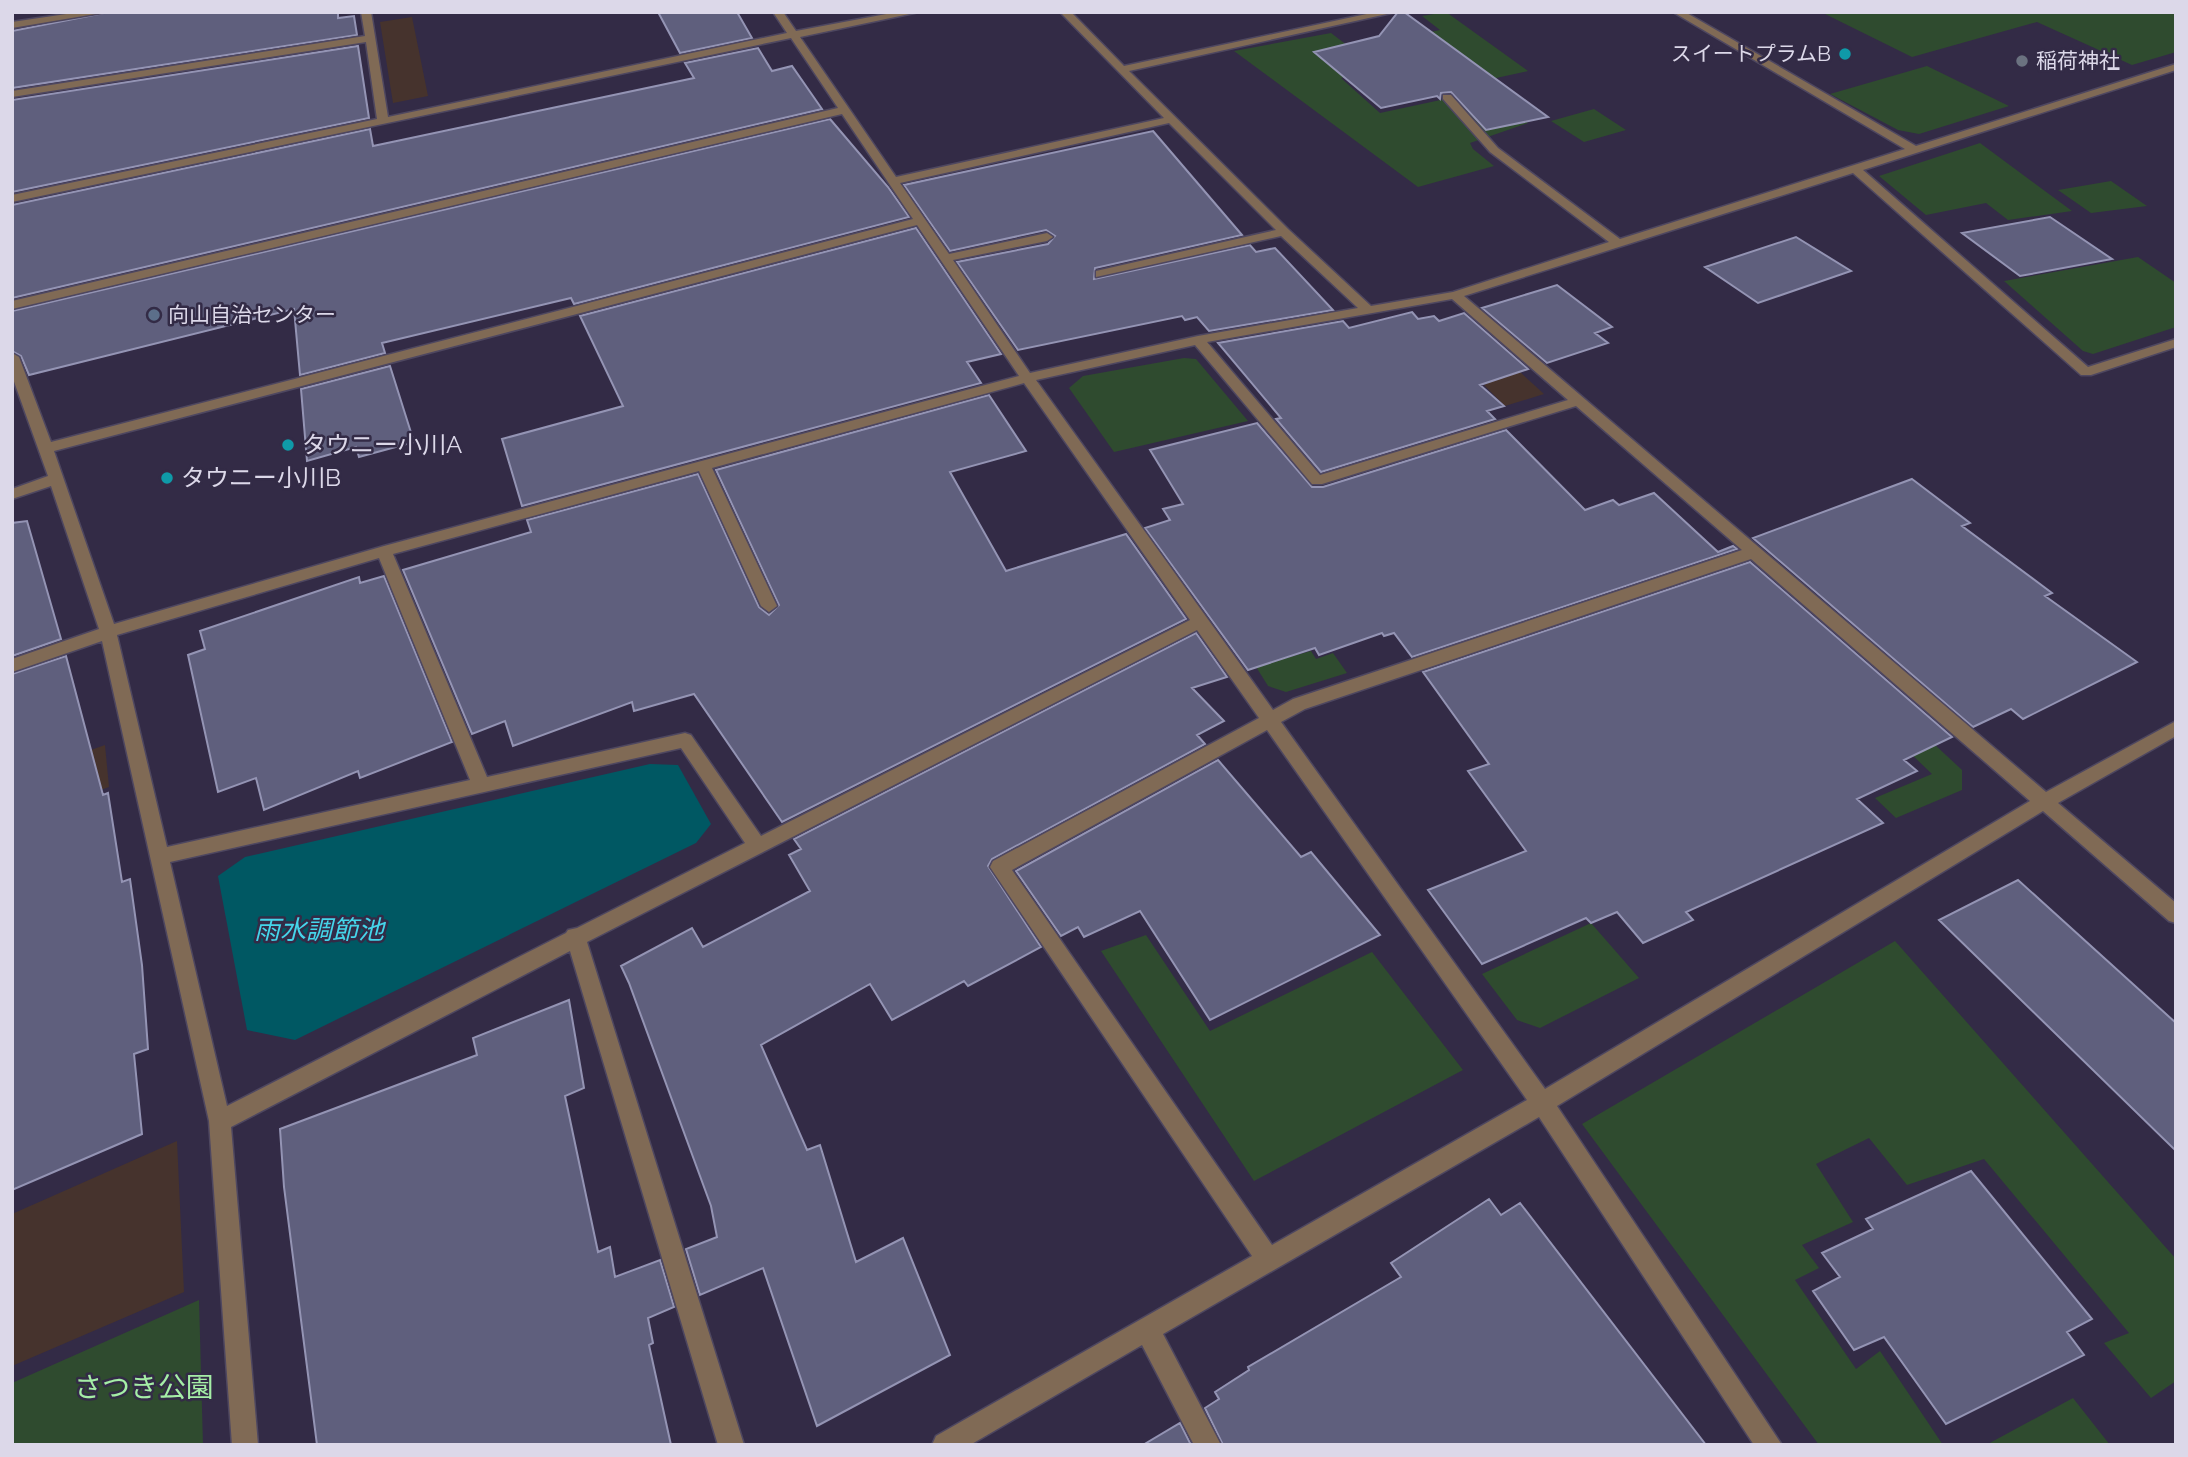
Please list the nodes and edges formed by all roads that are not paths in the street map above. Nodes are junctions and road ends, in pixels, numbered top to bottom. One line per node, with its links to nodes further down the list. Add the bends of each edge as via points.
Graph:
1 (102, 12): 8 (street)
2 (366, 12): 10 (street)
3 (778, 12): 9 (street)
4 (914, 12): 9 (street)
5 (1065, 12): 12 (street)
6 (1391, 12): 12 (street)
7 (1682, 13): 18 (street)
8 (12, 25)
9 (793, 35): 15 (street); 17 (street)
10 (369, 38): 13 (street); 17 (street)
11 (2176, 67): 18 (street)
12 (1122, 69): 16 (street)
13 (12, 94)
14 (1447, 97): 25 (street, via 1494,150)
15 (845, 110): 20 (street); 29 (street)
16 (1172, 119): 20 (street); 23 (street)
17 (383, 122): 21 (street)
18 (1915, 150): 19 (street)
19 (1854, 168): 25 (street); 32 (street, via 2086,372)
20 (892, 181): 22 (street)
21 (12, 199)
22 (920, 221): 26 (street); 36 (street)
23 (1284, 232): 27 (street); 30 (street)
24 (1047, 237): 26 (street)
25 (1618, 243): 28 (street)
26 (946, 258): 34 (street)
27 (1100, 274)
28 (1455, 295): 30 (street); 35 (street)
29 (12, 305)
30 (1368, 310): 31 (street)
31 (1198, 340): 34 (street); 35 (street, via 1317,481)
32 (2176, 343)
33 (12, 357): 36 (street)
34 (1027, 378): 37 (street); 43 (street)
35 (1578, 401): 41 (street)
36 (46, 448): 38 (street)
37 (703, 465): 40 (street); 42 (street)
38 (55, 480): 39 (street); 44 (street)
39 (12, 494)
40 (384, 551): 44 (street); 48 (street)
41 (1754, 552): 46 (street, via 1299,704); 49 (street)
42 (769, 606)
43 (1200, 622): 46 (street); 50 (street)
44 (108, 632): 45 (street); 51 (street)
45 (12, 666)
46 (1269, 720): 54 (street); 56 (street, via 1000,867)
47 (2176, 729): 49 (street)
48 (481, 785): 50 (street, via 685,740); 51 (street)
49 (2045, 802): 52 (street); 54 (street)
50 (758, 847): 53 (street)
51 (159, 857): 55 (street)
52 (2176, 915)
53 (575, 936): 55 (street); 59 (street)
54 (1542, 1103): 56 (street); 62 (street)
55 (220, 1121): 58 (street)
56 (1268, 1260): 57 (street)
57 (1147, 1329): 60 (street); 61 (street)
58 (245, 1445)
59 (731, 1445)
60 (945, 1445)
61 (1208, 1445)
62 (1769, 1445)

